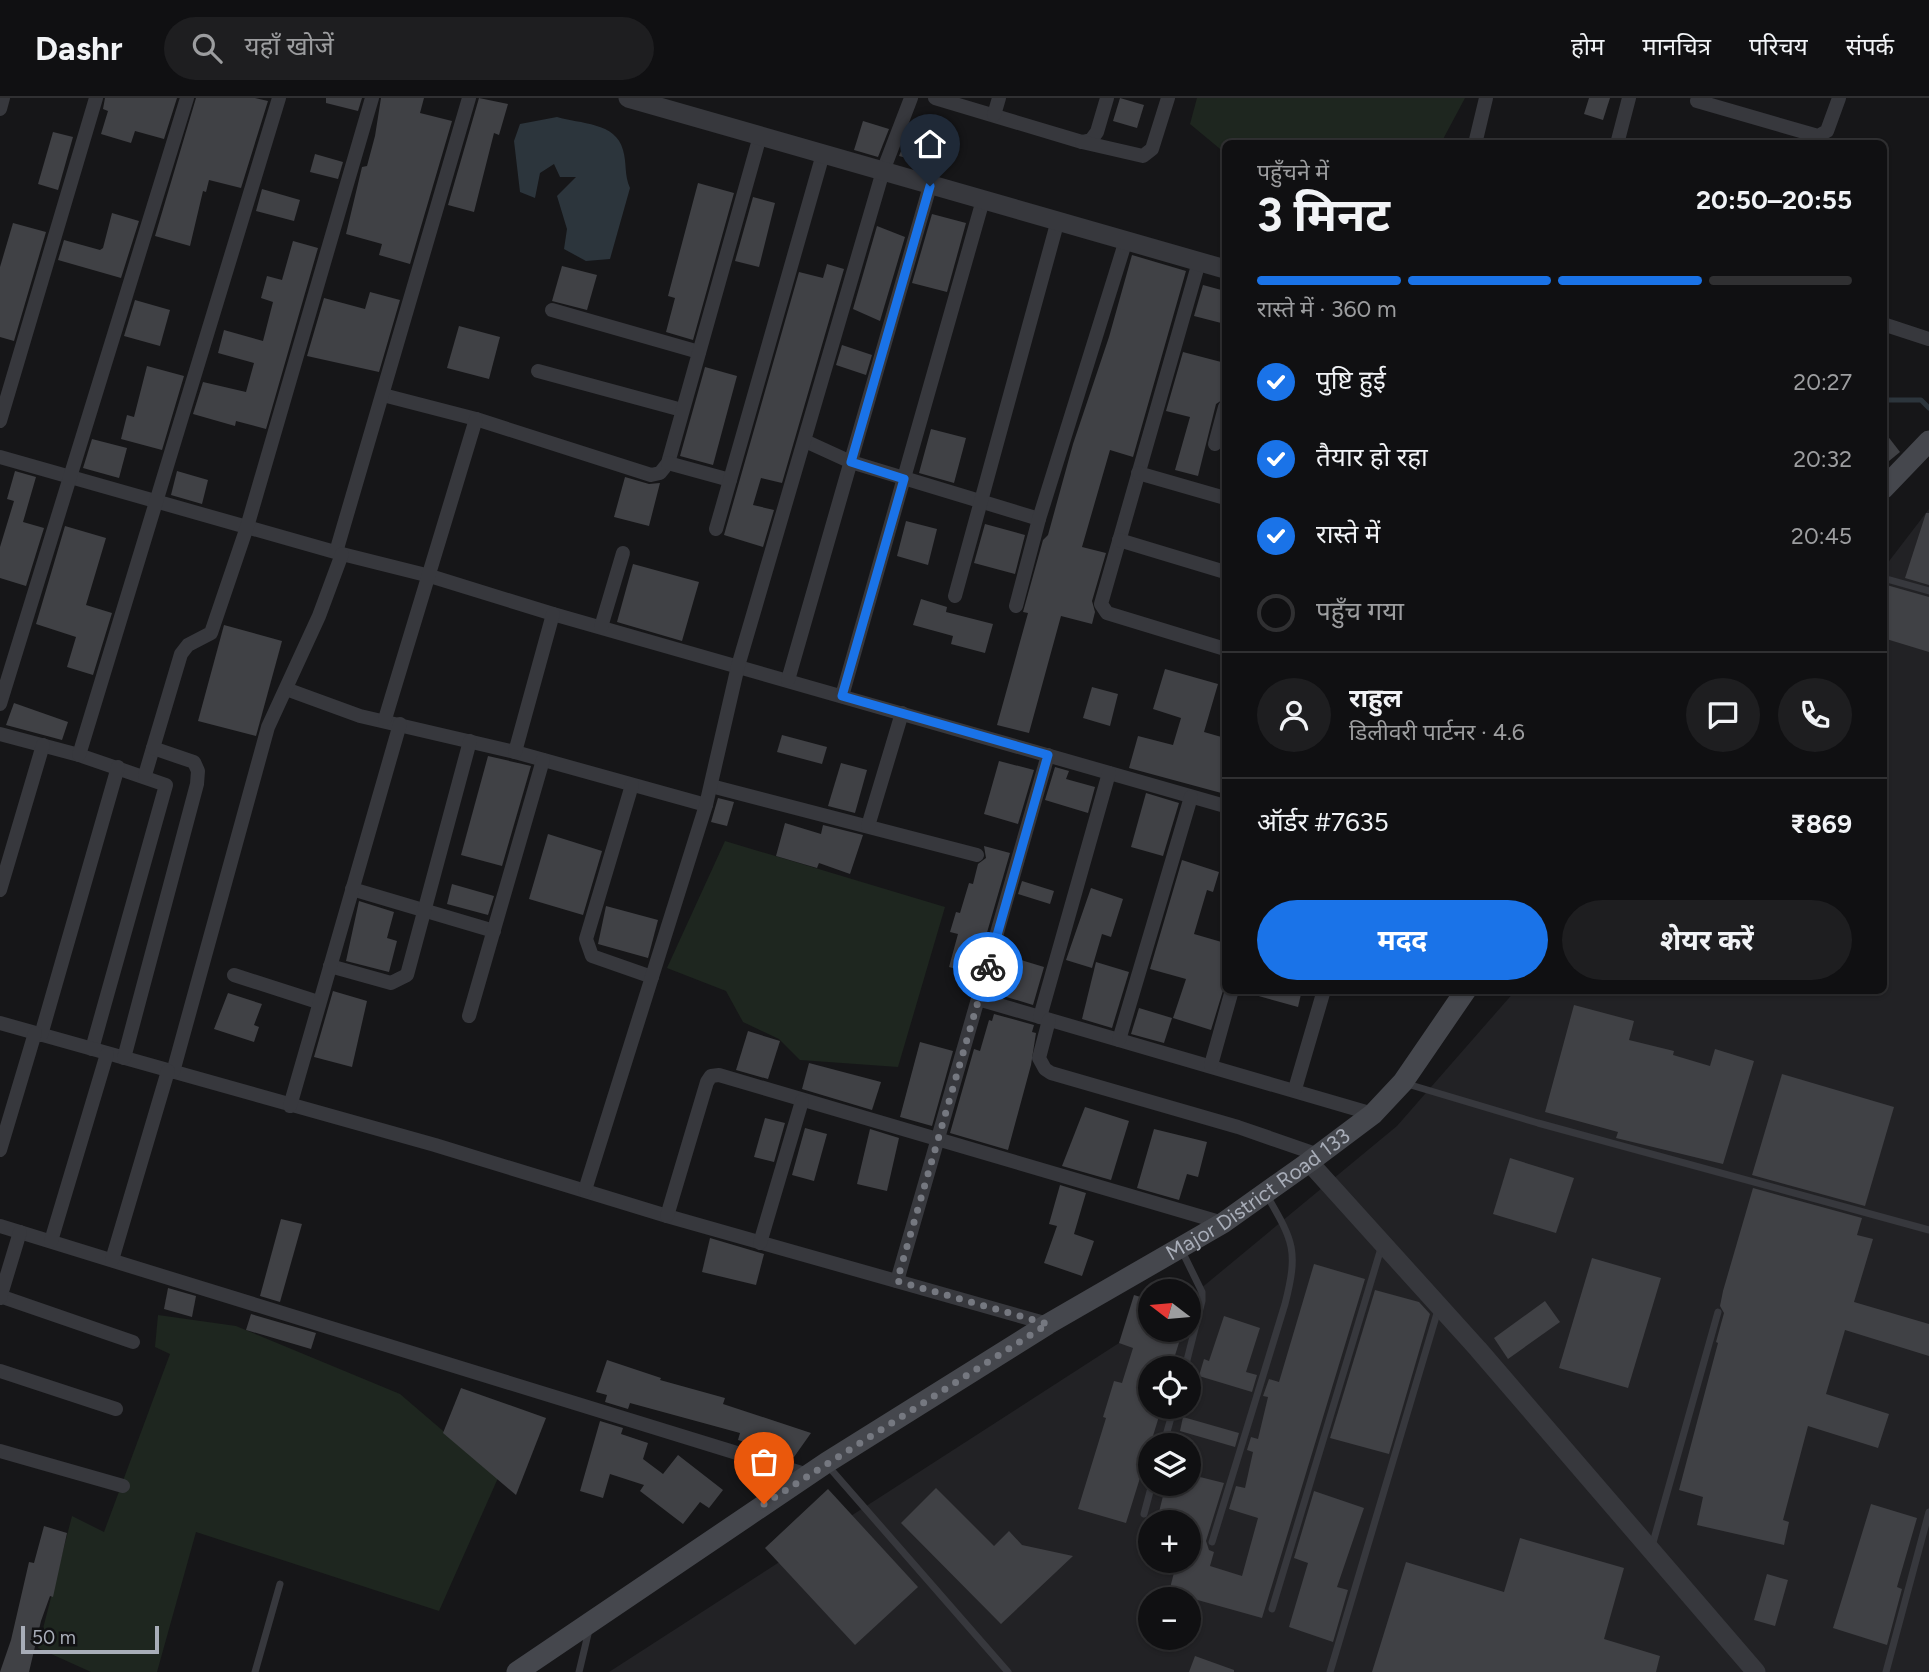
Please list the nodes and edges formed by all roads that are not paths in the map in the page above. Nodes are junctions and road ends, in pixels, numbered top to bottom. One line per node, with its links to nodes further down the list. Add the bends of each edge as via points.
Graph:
1 (3, 98): 17 (street)
2 (96, 98): 40 (street)
3 (187, 98): 48 (street)
4 (279, 98): 54 (street)
5 (372, 98): 56 (street)
6 (470, 98): 36 (street)
7 (628, 98): 19 (street)
8 (911, 98): 24 (street)
9 (935, 98): 18 (street)
10 (999, 98): 18 (street)
11 (1107, 98): 22 (street, via 1097,132)
12 (1168, 98): 22 (street, via 1152,149 1143,156)
13 (1486, 98): 20 (street)
14 (1629, 98): 21 (street)
15 (1839, 98): 16 (street, via 1827,131 1818,136)
16 (1697, 101)
17 (0, 109)
18 (994, 115): 22 (street)
19 (760, 136): 23 (street); 34 (street)
20 (1476, 140)
21 (1618, 140)
22 (1082, 142)
23 (823, 153): 24 (street); 50 (street)
24 (883, 171): 25 (street); 41 (street)
25 (930, 186): 26 (street); 45 (street)
26 (983, 200): 27 (street); 49 (street)
27 (1058, 220): 28 (street); 53 (street)
28 (1126, 240): 29 (street); 55 (street)
29 (1199, 262): 30 (street); 47 (street)
30 (1222, 268)
31 (552, 310): 34 (street)
32 (1887, 325): 33 (street)
33 (1929, 339)
34 (699, 352): 37 (street)
35 (538, 371): 37 (street)
36 (383, 396): 39 (street); 60 (street)
37 (682, 410): 46 (street)
38 (1222, 418): 43 (street)
39 (476, 419): 46 (street, via 651,475 660,474); 62 (street)
40 (0, 421)
41 (805, 441): 45 (street); 70 (street)
42 (1929, 441): 51 (main road)
43 (1215, 444)
44 (0, 457): 48 (street)
45 (851, 462): 49 (street); 71 (street)
46 (668, 463): 50 (street)
47 (1138, 473): 52 (street); 58 (street)
48 (68, 476): 54 (street); 74 (street)
49 (904, 479): 53 (street); 73 (street)
50 (730, 480): 57 (street)
51 (1887, 482)
52 (1222, 497)
53 (981, 501): 55 (street); 65 (street)
54 (158, 502): 56 (street); 83 (street)
55 (1040, 519): 66 (street)
56 (247, 527): 60 (street); 81 (street, via 211,633 181,654)
57 (716, 529)
58 (1119, 540): 61 (street); 69 (street, via 1102,610)
59 (623, 552): 68 (street)
60 (339, 553): 62 (street); 72 (street)
61 (1222, 571)
62 (430, 576): 67 (street); 76 (street)
63 (1887, 579): 64 (lane)
64 (1929, 591)
65 (955, 596)
66 (1016, 606)
67 (553, 614): 68 (street); 82 (street)
68 (601, 628): 70 (street)
69 (1222, 648)
70 (738, 666): 71 (street); 90 (street)
71 (788, 680): 73 (street)
72 (286, 689): 76 (street, via 333,708); 117 (street, via 268,727)
73 (842, 696): 75 (street)
74 (0, 704)
75 (902, 713): 84 (street); 94 (street)
76 (385, 719): 77 (street)
77 (400, 723): 79 (street); 96 (street)
78 (0, 734): 80 (street)
79 (470, 741): 82 (street); 98 (street)
80 (43, 745): 83 (street); 97 (street)
81 (153, 748): 88 (street); 115 (street, via 194,762 197,784)
82 (515, 752): 85 (street)
83 (79, 755): 86 (street)
84 (1048, 755): 87 (street); 106 (street)
85 (543, 760): 89 (street); 99 (street)
86 (118, 767): 88 (street); 111 (street)
87 (1109, 773): 91 (street); 109 (street)
88 (145, 775): 113 (street, via 166,785 166,790)
89 (632, 785): 92 (street); 102 (street, via 586,939 592,956)
90 (711, 786): 92 (street); 94 (street)
91 (1191, 797): 93 (street); 112 (street)
92 (706, 805): 102 (street)
93 (1222, 805)
94 (867, 827): 95 (street)
95 (977, 855)
96 (352, 889): 98 (street); 100 (street)
97 (0, 890)
98 (424, 910): 99 (street); 100 (street, via 407,975 400,981 391,983)
99 (494, 931): 108 (street)
100 (330, 966): 107 (street)
101 (234, 975): 107 (street)
102 (652, 977): 126 (street)
103 (1231, 994): 116 (street)
104 (1323, 994): 119 (street)
105 (1463, 994): 118 (main road, Major District Road 133)
106 (978, 999): 109 (street); 123 (street)
107 (317, 1002): 121 (street)
108 (469, 1016)
109 (1045, 1018): 112 (street); 125 (street, via 1040,1058 1051,1073 1238,1127)
110 (0, 1023): 111 (street)
111 (38, 1034): 113 (street); 124 (street)
112 (1119, 1040): 116 (street)
113 (92, 1049): 114 (street)
114 (107, 1054): 115 (street); 133 (street)
115 (124, 1058): 117 (street)
116 (1210, 1065): 119 (street)
117 (171, 1072): 121 (street); 137 (street)
118 (1403, 1082): 122 (main road, Major District Road 133); 131 (lane)
119 (1295, 1089): 122 (street)
120 (802, 1101): 123 (street); 128 (street, via 711,1076); 135 (street)
121 (290, 1106): 126 (street)
122 (1373, 1114): 125 (main road, Major District Road 133)
123 (938, 1141): 129 (street); 138 (street)
124 (0, 1150)
125 (1314, 1159): 127 (main road, Major District Road 133); 134 (street)
126 (585, 1190): 128 (street)
127 (1265, 1194): 129 (main road, Major District Road 133); 151 (lane, via 1290,1237 1293,1266)
128 (667, 1216): 135 (street)
129 (1223, 1223): 136 (main road, Major District Road 133)
130 (0, 1226): 132 (street)
131 (1929, 1230)
132 (20, 1232): 133 (street); 139 (street)
133 (51, 1241): 137 (street)
134 (1383, 1241): 140 (street); 154 (lane)
135 (760, 1242): 138 (street)
136 (1180, 1248): 142 (main road, Major District Road 133); 144 (lane, via 1202,1292)
137 (112, 1260): 148 (street)
138 (897, 1281): 142 (street)
139 (0, 1297): 143 (street)
140 (1439, 1306): 152 (street); 160 (lane)
141 (1718, 1312): 152 (lane)
142 (1048, 1324): 148 (main road, Major District Road 133)
143 (133, 1342)
144 (1188, 1356)
145 (0, 1371): 146 (street)
146 (116, 1409)
147 (0, 1451): 149 (street)
148 (816, 1469): 155 (main road, Major District Road 133); 159 (lane)
149 (123, 1486)
150 (1929, 1512): 162 (lane)
151 (1212, 1542)
152 (1651, 1550): 161 (street)
153 (279, 1584): 156 (lane)
154 (1272, 1609)
155 (591, 1623): 157 (main road, Major District Road 133); 158 (lane)
156 (255, 1672)
157 (517, 1672)
158 (579, 1672)
159 (1008, 1672)
160 (1331, 1672)
161 (1756, 1672)
162 (1885, 1672)

